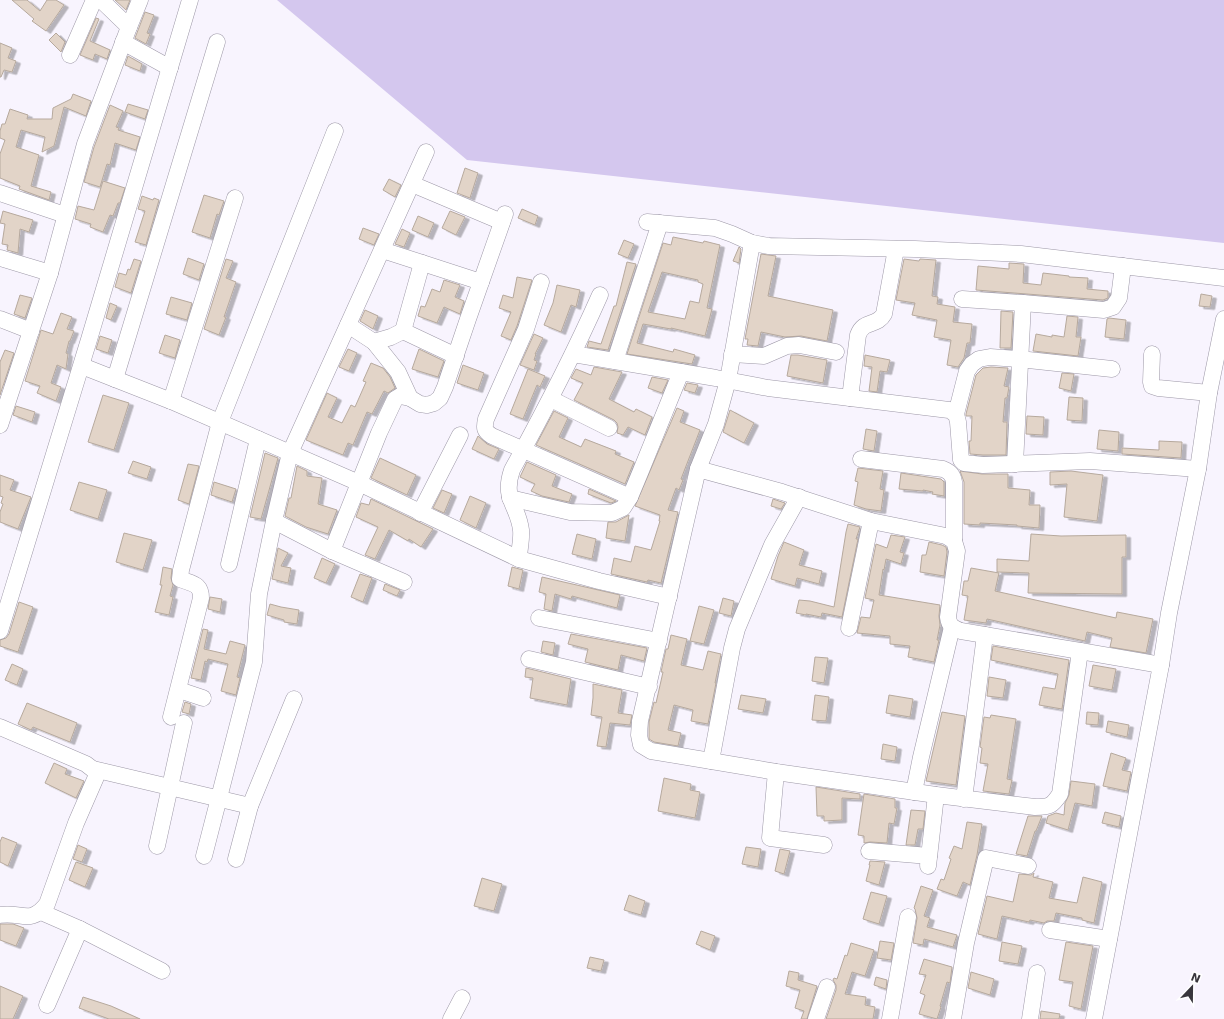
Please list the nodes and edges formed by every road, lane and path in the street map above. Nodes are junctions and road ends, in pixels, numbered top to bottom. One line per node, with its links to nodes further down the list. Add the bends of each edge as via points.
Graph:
1 (94, 0): 8 (street)
2 (101, 0): 5 (street)
3 (140, 0): 5 (street)
4 (190, 0): 9 (street)
5 (129, 27): 6 (street)
6 (123, 42): 9 (street); 15 (street, via 85,144)
7 (217, 42): 45 (street)
8 (70, 55)
9 (170, 68): 42 (street)
10 (335, 131): 53 (street)
11 (426, 152): 12 (street)
12 (412, 184): 18 (street); 24 (street, via 504,218)
13 (0, 193): 15 (street)
14 (235, 198): 51 (street)
15 (65, 214): 22 (street)
16 (752, 243): 17 (street, via 769,246); 37 (street); 41 (street, via 715,228 654,222)
17 (896, 249): 21 (street, via 1021,254); 49 (street, via 884,314 877,322 863,326 858,335)
18 (382, 250): 20 (street); 31 (street)
19 (0, 258): 22 (street)
20 (422, 263): 24 (street); 33 (street)
21 (1123, 266): 23 (street); 28 (street, via 1119,298 1113,308 1104,310)
22 (50, 273): 32 (street)
23 (1224, 278)
24 (481, 282): 39 (street)
25 (541, 282): 58 (street, via 526,329 484,427 492,436)
26 (600, 295): 36 (street)
27 (962, 299): 28 (street)
28 (1023, 303): 40 (street)
29 (0, 319): 32 (street)
30 (1224, 319): 47 (street)
31 (348, 325): 34 (street); 59 (street)
32 (31, 331): 54 (street)
33 (404, 331): 34 (street); 39 (street)
34 (374, 342): 48 (street, via 398,372)
35 (836, 352): 37 (street, via 799,344 764,356)
36 (573, 354): 41 (street); 50 (street)
37 (732, 354): 46 (street)
38 (1152, 354): 47 (street, via 1152,386)
39 (456, 356): 48 (street, via 440,398 427,405)
40 (1019, 359): 43 (street); 52 (street, via 979,358 972,364 964,377); 61 (street)
41 (615, 361): 44 (street)
42 (82, 366): 45 (street); 80 (street)
43 (1112, 369)
44 (681, 372): 46 (street); 65 (street)
45 (115, 379): 51 (street)
46 (728, 380): 49 (street, via 768,388); 62 (street, via 716,424)
47 (1209, 393): 63 (street)
48 (410, 398): 64 (street, via 400,396 395,399)
49 (850, 398): 52 (street, via 949,410)
50 (551, 399): 55 (street); 58 (street)
51 (171, 401): 53 (street)
52 (956, 414): 61 (street, via 961,460 964,463)
53 (220, 422): 57 (street); 87 (street, via 181,570 180,579 197,586 201,598)
54 (0, 425)
55 (609, 428)
56 (460, 435): 68 (street)
57 (258, 439): 59 (street); 74 (street)
58 (524, 449): 65 (street); 67 (street, via 508,480)
59 (290, 453): 64 (street); 69 (street)
60 (861, 459): 71 (street, via 950,472 954,482)
61 (1014, 464): 63 (street, via 1090,461)
62 (698, 469): 66 (street); 76 (street)
63 (1198, 469): 85 (street)
64 (359, 483): 68 (street); 72 (street)
65 (630, 497): 67 (street, via 623,508 612,513 570,512)
66 (799, 497): 70 (street); 91 (street, via 772,545 737,629)
67 (510, 498): 73 (street, via 521,531)
68 (420, 513): 73 (street)
69 (274, 521): 72 (street); 97 (street, via 260,594 254,662)
70 (871, 521): 71 (street, via 946,536); 79 (street)
71 (954, 541): 78 (street, via 957,551 948,617)
72 (332, 551): 75 (street)
73 (519, 559): 76 (street, via 599,582)
74 (229, 564)
75 (404, 582)
76 (669, 597): 82 (street)
77 (539, 618): 82 (street)
78 (952, 627): 81 (street); 95 (street)
79 (849, 628)
80 (0, 631)
81 (984, 635): 83 (street); 98 (street)
82 (659, 641): 86 (street)
83 (1080, 650): 85 (street); 98 (street, via 1060,794 1054,804 1035,807)
84 (529, 659): 86 (street)
85 (1161, 665): 111 (street)
86 (648, 686): 91 (street, via 640,721 641,745 651,751)
87 (179, 690): 88 (street); 94 (street)
88 (203, 698)
89 (294, 699): 99 (street)
90 (0, 727): 92 (street)
91 (711, 761): 93 (street)
92 (93, 769): 94 (street); 106 (street, via 96,777 47,904)
93 (776, 772): 95 (street); 100 (street, via 770,838)
94 (170, 787): 97 (street); 101 (street)
95 (914, 792): 96 (street)
96 (936, 795): 98 (street); 102 (street, via 929,861)
97 (219, 799): 99 (street); 103 (street)
98 (964, 799)
99 (250, 806): 104 (street)
100 (824, 844)
101 (157, 846)
102 (869, 851)
103 (204, 856)
104 (236, 859)
105 (1028, 866): 120 (street, via 986,858 966,943)
106 (41, 912): 107 (street, via 28,917); 109 (street)
107 (0, 915)
108 (908, 917): 119 (street)
109 (80, 929): 112 (street); 116 (street)
110 (1050, 930): 111 (street)
111 (1109, 939): 122 (street)
112 (162, 971)
113 (1037, 973): 121 (street)
114 (827, 987): 118 (street)
115 (462, 998): 117 (street)
116 (47, 1005)
117 (451, 1019)
118 (816, 1019)
119 (890, 1019)
120 (953, 1019)
121 (1030, 1019)
122 (1094, 1019)

